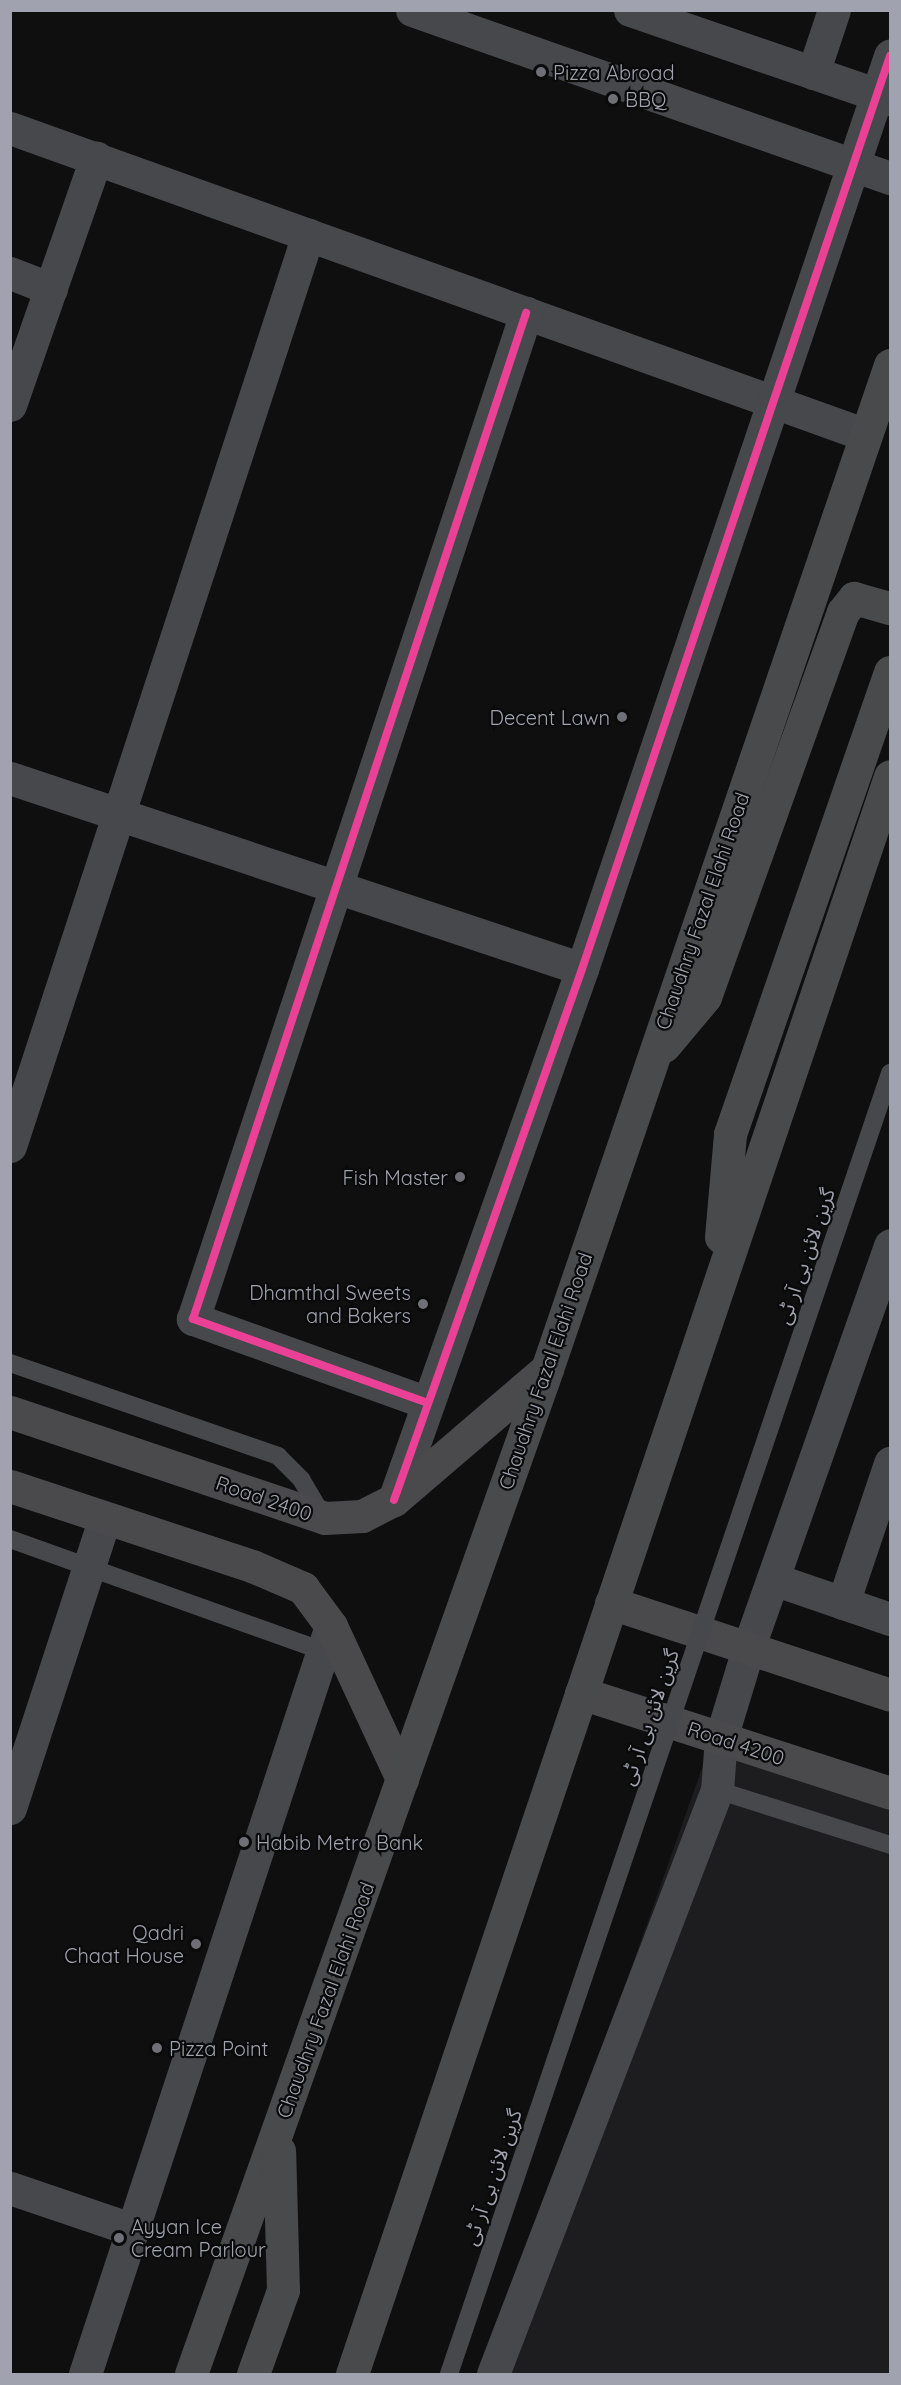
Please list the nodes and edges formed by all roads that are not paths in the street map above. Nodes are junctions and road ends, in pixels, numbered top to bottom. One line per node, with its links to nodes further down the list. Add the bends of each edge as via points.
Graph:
1 (412, 10): 9 (street)
2 (630, 10): 5 (street)
3 (834, 10): 5 (street)
4 (891, 56): 6 (street)
5 (813, 73): 6 (street)
6 (884, 97): 9 (street)
7 (10, 128): 8 (street)
8 (96, 159): 11 (street); 13 (street)
9 (853, 165): 10 (street); 16 (street)
10 (891, 178)
11 (308, 235): 14 (street); 23 (street)
12 (10, 273): 13 (street)
13 (51, 289): 17 (street)
14 (526, 313): 16 (street); 24 (street)
15 (891, 364): 18 (main road, Chaudhry Fazal Elahi Road)
16 (774, 403): 18 (street); 25 (street)
17 (10, 405)
18 (866, 435): 26 (main road, Chaudhry Fazal Elahi Road)
19 (891, 608): 26 (main road, via 854,598 843,612 705,997)
20 (891, 672): 30 (main road, via 730,1134)
21 (891, 776): 30 (main road)
22 (10, 778): 23 (street)
23 (119, 814): 24 (street); 28 (street)
24 (336, 887): 25 (street); 33 (street, via 193,1319)
25 (582, 969): 33 (street)
26 (650, 1064): 32 (main road, Chaudhry Fazal Elahi Road)
27 (891, 1073): 65 (lane, گرین لائن بی آر ٹی, bridge)
28 (10, 1146)
29 (891, 1245): 42 (street)
30 (716, 1290): 43 (main road)
31 (10, 1363): 39 (lane, via 278,1456 302,1479)
32 (547, 1369): 37 (main road, Road 2400); 51 (main road, Chaudhry Fazal Elahi Road)
33 (428, 1403): 37 (street)
34 (10, 1412): 39 (main road, Road 2400)
35 (891, 1463): 44 (street)
36 (10, 1486): 38 (main road)
37 (394, 1500): 39 (main road, Road 2400, via 362,1516)
38 (105, 1518): 41 (street); 46 (main road, via 303,1588)
39 (324, 1518)
40 (10, 1539): 41 (lane)
41 (90, 1566): 46 (lane); 53 (street)
42 (773, 1580): 44 (street); 47 (street)
43 (610, 1603): 47 (main road); 48 (main road)
44 (843, 1603): 45 (street)
45 (891, 1619)
46 (327, 1639): 51 (main road); 58 (street)
47 (748, 1648): 49 (main road); 50 (street)
48 (581, 1693): 50 (main road, Road 4200); 59 (main road)
49 (891, 1695)
50 (722, 1738): 52 (street); 54 (main road, Road 4200)
51 (402, 1779): 56 (main road, Chaudhry Fazal Elahi Road)
52 (717, 1790): 55 (lane); 66 (street)
53 (13, 1791)
54 (891, 1793)
55 (891, 1845)
56 (278, 2131): 61 (main road, Chaudhry Fazal Elahi Road); 62 (main road, via 283,2290)
57 (10, 2188): 58 (street)
58 (131, 2229): 60 (street)
59 (374, 2310): 63 (main road); 64 (main road)
60 (85, 2374)
61 (191, 2374)
62 (253, 2374)
63 (329, 2374)
64 (352, 2374)
65 (449, 2374)
66 (493, 2374)

